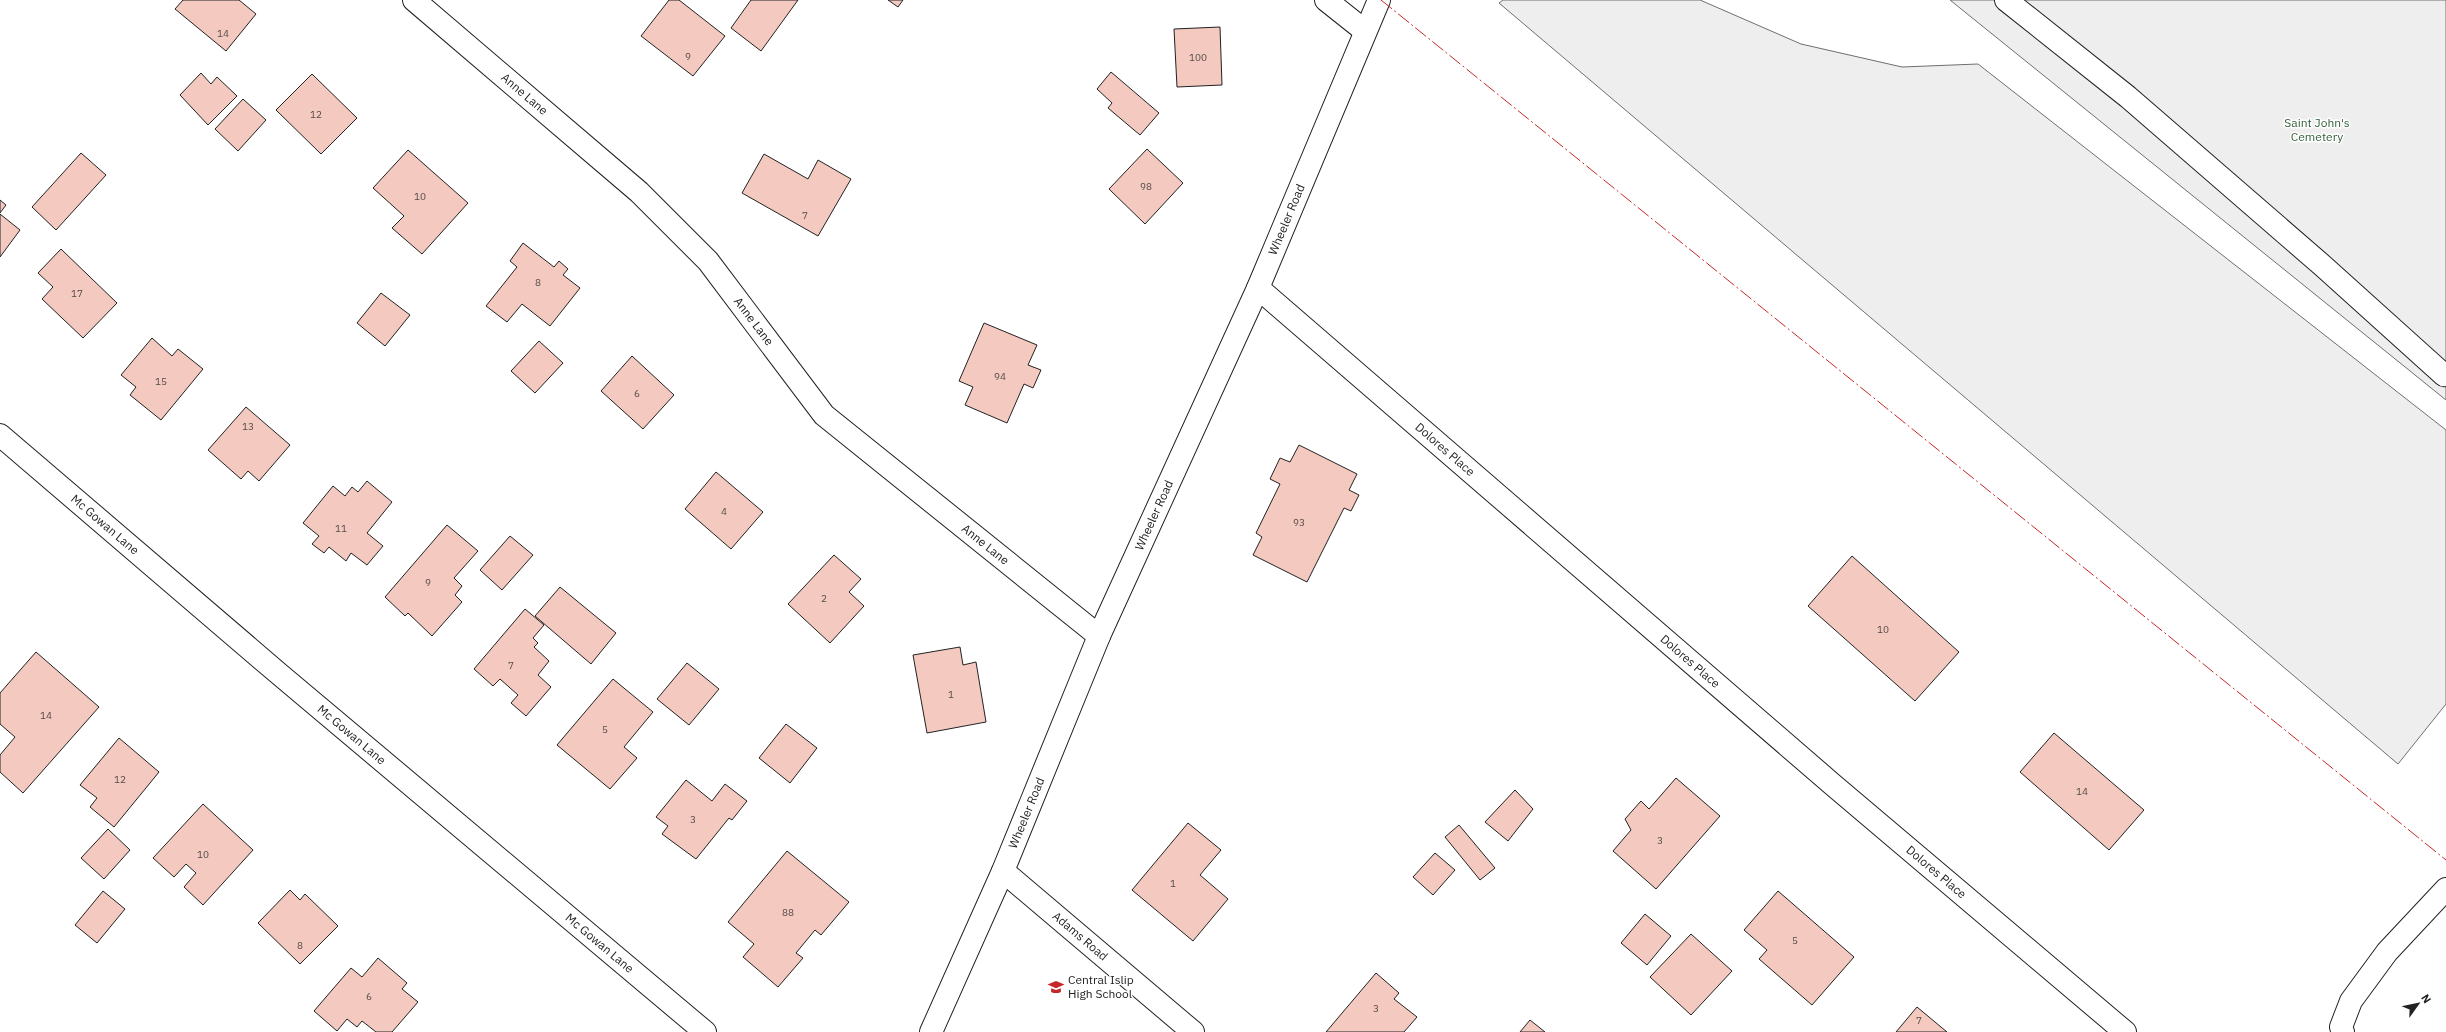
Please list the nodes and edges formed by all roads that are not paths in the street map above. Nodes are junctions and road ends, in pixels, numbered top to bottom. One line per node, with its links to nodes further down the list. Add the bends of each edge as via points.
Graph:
1 (414, 0): 9 (street, Anne Lane, via 639,192 702,256 824,415)
2 (1326, 0): 5 (street)
3 (1379, 0): 5 (street, Wheeler Road)
4 (2006, 0): 7 (street, via 2128,97 2444,375)
5 (1365, 32): 6 (street, Wheeler Road)
6 (1258, 288): 9 (street, Wheeler Road); 15 (street, Dolores Place, via 1832,784)
7 (2446, 374)
8 (0, 435): 12 (street, Mc Gowan Lane, via 272,668)
9 (1099, 636): 10 (street, Wheeler Road)
10 (1004, 871): 13 (street, Wheeler Road); 14 (street, Adams Road)
11 (2446, 889): 16 (street, via 2387,952 2351,1000 2341,1027)
12 (705, 1032)
13 (931, 1032)
14 (1193, 1032)
15 (2124, 1032)
16 (2343, 1032)

